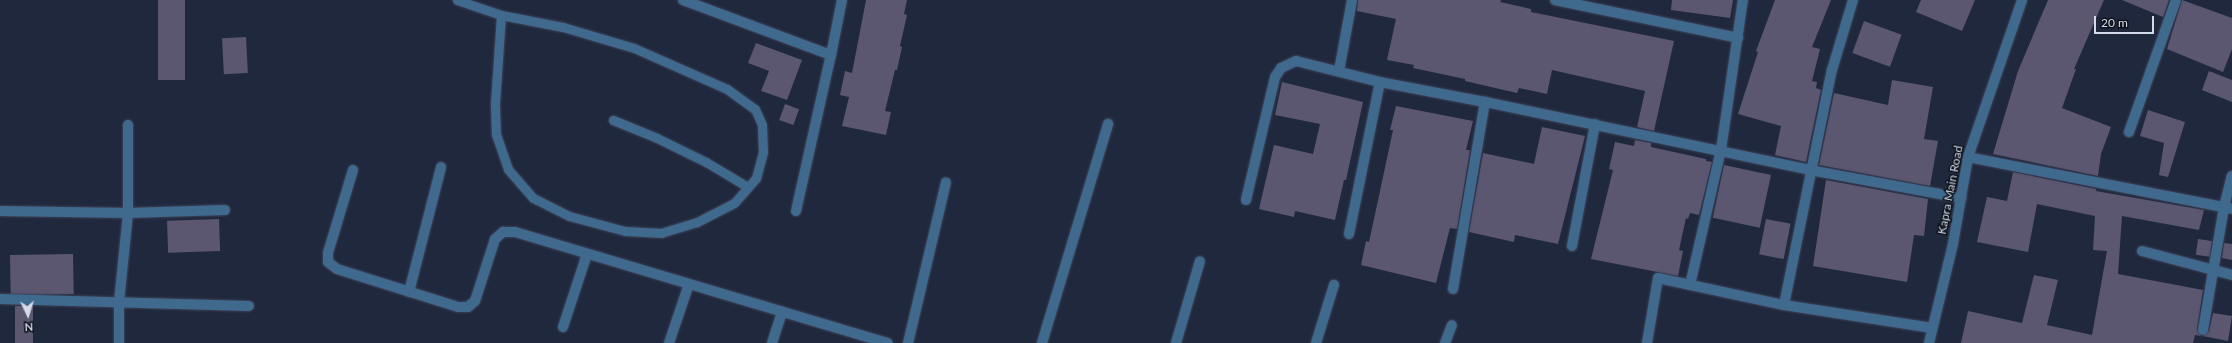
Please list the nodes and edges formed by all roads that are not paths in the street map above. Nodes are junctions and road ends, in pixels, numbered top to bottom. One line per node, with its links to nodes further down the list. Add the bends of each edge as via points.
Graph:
1 (457, 0): 11 (lane)
2 (683, 0): 13 (street)
3 (842, 0): 13 (street)
4 (1352, 0): 14 (street)
5 (1555, 0): 10 (street)
6 (1742, 0): 12 (street)
7 (1853, 0): 26 (street, via 1832,70)
8 (2022, 0): 23 (street, Kapra Main Road)
9 (2176, 0): 21 (street)
10 (1567, 1): 12 (street)
11 (501, 16): 29 (lane, via 563,27 634,48 727,89 755,109 762,125 763,152 756,178); 29 (lane, via 495,103 496,136 508,169 533,198 569,216 625,231 662,233 697,222 734,203)
12 (1738, 38): 22 (street)
13 (831, 55): 35 (street)
14 (1339, 70): 15 (street); 31 (street, via 1296,62 1281,68 1275,77)
15 (1380, 82): 16 (street); 37 (street)
16 (1485, 102): 19 (street); 47 (street)
17 (613, 120): 29 (lane, via 706,162)
18 (1108, 124): 63 (street)
19 (1595, 124): 22 (street); 38 (street)
20 (128, 125): 36 (street)
21 (2129, 132)
22 (1721, 150): 26 (street); 46 (street)
23 (1968, 157): 30 (street, Kapra Main Road); 32 (street)
24 (441, 167): 48 (street)
25 (353, 170): 48 (street, via 328,253 328,262 337,269)
26 (1810, 170): 30 (street); 51 (street)
27 (2232, 176): 32 (street)
28 (946, 182): 62 (street)
29 (748, 188)
30 (1961, 198): 56 (street, Kapra Main Road, via 1953,244)
31 (1246, 200)
32 (2228, 208): 42 (street)
33 (225, 210): 36 (street)
34 (0, 211): 36 (street)
35 (796, 212)
36 (128, 213): 50 (street)
37 (1350, 234)
38 (1572, 246)
39 (2142, 251): 42 (street)
40 (588, 254): 44 (street); 48 (street, via 515,232 504,232 495,239 475,301 468,307 458,307); 55 (street)
41 (1200, 261): 64 (street)
42 (2212, 271): 43 (street); 57 (street)
43 (2232, 275)
44 (689, 284): 53 (street); 59 (street)
45 (1334, 285): 65 (street)
46 (1690, 285): 51 (street); 67 (street, via 1658,278)
47 (1453, 289)
48 (409, 292)
49 (0, 299): 50 (street)
50 (120, 302): 52 (street); 58 (street)
51 (1784, 305): 56 (street)
52 (249, 306)
53 (782, 312): 60 (street); 61 (street)
54 (1452, 324): 66 (street)
55 (563, 327)
56 (1932, 328): 68 (street, Kapra Main Road)
57 (2203, 330)
58 (119, 343)
59 (669, 343)
60 (772, 343)
61 (888, 343)
62 (908, 343)
63 (1042, 343)
64 (1176, 343)
65 (1316, 343)
66 (1445, 343)
67 (1647, 343)
68 (1929, 343)

